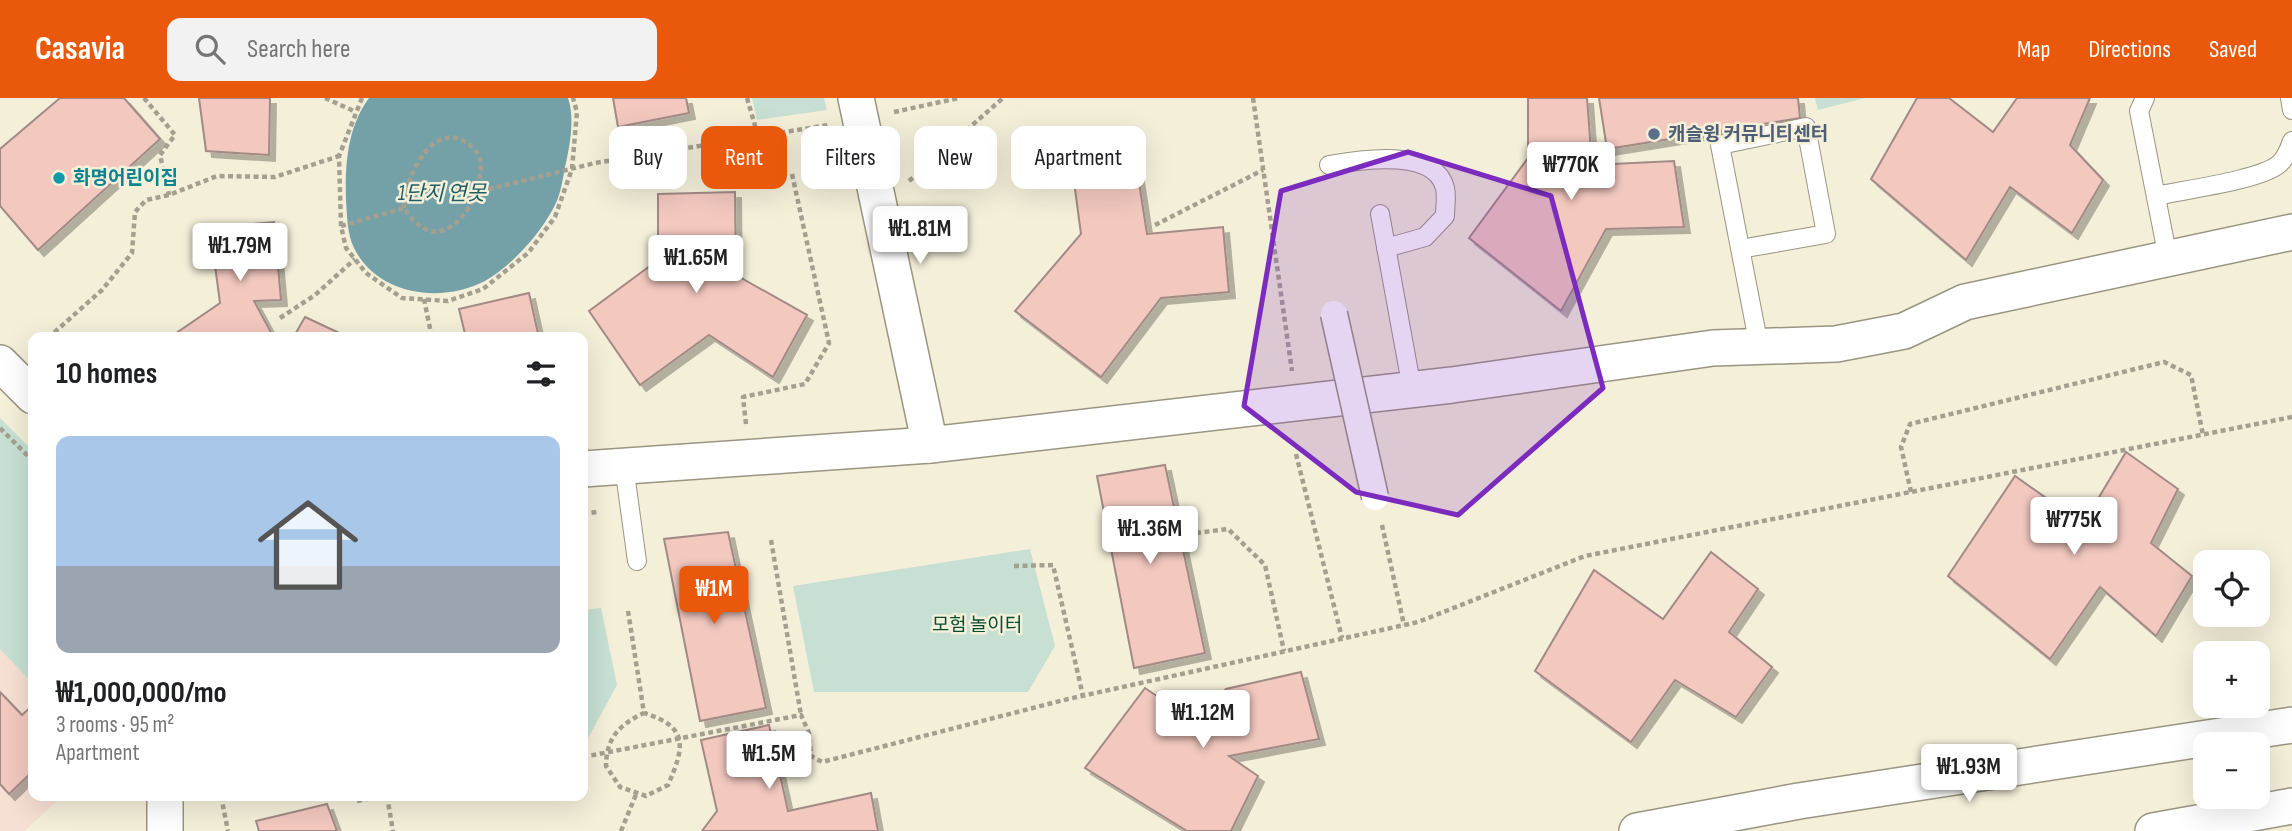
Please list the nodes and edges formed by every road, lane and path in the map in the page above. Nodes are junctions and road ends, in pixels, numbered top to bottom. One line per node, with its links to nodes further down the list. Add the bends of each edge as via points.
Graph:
1 (144, 98): 25 (path, via 175,135 160,155)
2 (325, 98): 13 (path)
3 (362, 98): 13 (path)
4 (573, 98): 20 (path, via 577,112)
5 (747, 98): 14 (path)
6 (959, 98): 11 (path)
7 (1003, 98): 23 (path)
8 (1253, 98): 21 (path)
9 (2145, 98): 26 (lane, via 2139,111)
10 (2290, 98): 12 (lane)
11 (858, 109): 15 (path); 50 (street)
12 (2292, 110)
13 (356, 112): 18 (path)
14 (755, 126)
15 (787, 128)
16 (2292, 141): 26 (lane, via 2277,166)
17 (701, 146): 20 (path)
18 (339, 156): 25 (path, via 275,177 216,176); 29 (path)
19 (1329, 165): 32 (lane, via 1360,159 1406,159 1433,170 1445,186 1445,216 1425,237)
20 (570, 170): 24 (path); 36 (path, via 555,217 528,253 483,289 448,301)
21 (1263, 170): 30 (path); 43 (path)
22 (792, 174): 48 (path, via 829,343 805,384 743,397)
23 (904, 186)
24 (477, 192): 27 (path, via 461,220 439,232 415,223); 27 (path, via 481,163 476,151 453,137 443,139 424,152 411,173)
25 (169, 195): 39 (path, via 146,200 135,212 132,253 102,290)
26 (2156, 196): 34 (lane)
27 (404, 208): 29 (path)
28 (1380, 214): 32 (lane)
29 (343, 225): 35 (path, via 346,248)
30 (1155, 225)
31 (2292, 232): 34 (street)
32 (1386, 248): 44 (lane)
33 (1740, 249): 33 (lane, via 1720,145 1806,127 1826,234); 41 (lane)
34 (2168, 258): 41 (street, via 1965,302 1904,331 1836,344)
35 (355, 259): 36 (path, via 366,273 402,298); 38 (path)
36 (424, 299): 40 (path)
37 (1334, 314): 56 (street, bridge)
38 (281, 318)
39 (55, 332)
40 (431, 332)
41 (1759, 346): 44 (street, via 1713,348)
42 (0, 363): 45 (street)
43 (1292, 373)
44 (1412, 390): 50 (street)
45 (28, 391)
46 (2292, 417): 49 (path)
47 (0, 428): 52 (path)
48 (747, 428)
49 (2203, 435): 55 (path); 55 (path, via 2191,374 2164,362 1910,424 1901,447)
50 (930, 445): 53 (street)
51 (1296, 454): 65 (path)
52 (28, 456)
53 (624, 466): 54 (street); 61 (lane)
54 (588, 469)
55 (1911, 492): 64 (path, via 1586,556)
56 (1375, 496): 64 (path)
57 (597, 512): 58 (path)
58 (588, 513)
59 (1196, 533): 66 (path, via 1228,529 1265,565)
60 (771, 540): 69 (path)
61 (637, 561)
62 (1014, 566): 67 (path, via 1053,565)
63 (628, 611): 68 (path)
64 (1404, 625): 65 (path)
65 (1342, 638): 66 (path)
66 (1284, 651): 67 (path)
67 (1083, 696): 69 (path, via 822,762 811,756)
68 (644, 713): 71 (path, via 662,718); 72 (path, via 627,721 611,738)
69 (802, 715): 71 (path)
70 (2292, 725): 83 (street, via 1799,801)
71 (679, 737): 72 (path); 74 (path, via 681,752 668,785 646,796)
72 (606, 752): 73 (path); 74 (path, via 606,766 620,787)
73 (588, 756)
74 (636, 792): 82 (path)
75 (165, 801): 79 (street)
76 (222, 801): 80 (path)
77 (386, 801): 81 (path)
78 (2292, 806): 84 (street)
79 (166, 831)
80 (228, 831)
81 (393, 831)
82 (621, 831)
83 (1637, 831)
84 (2153, 831)

